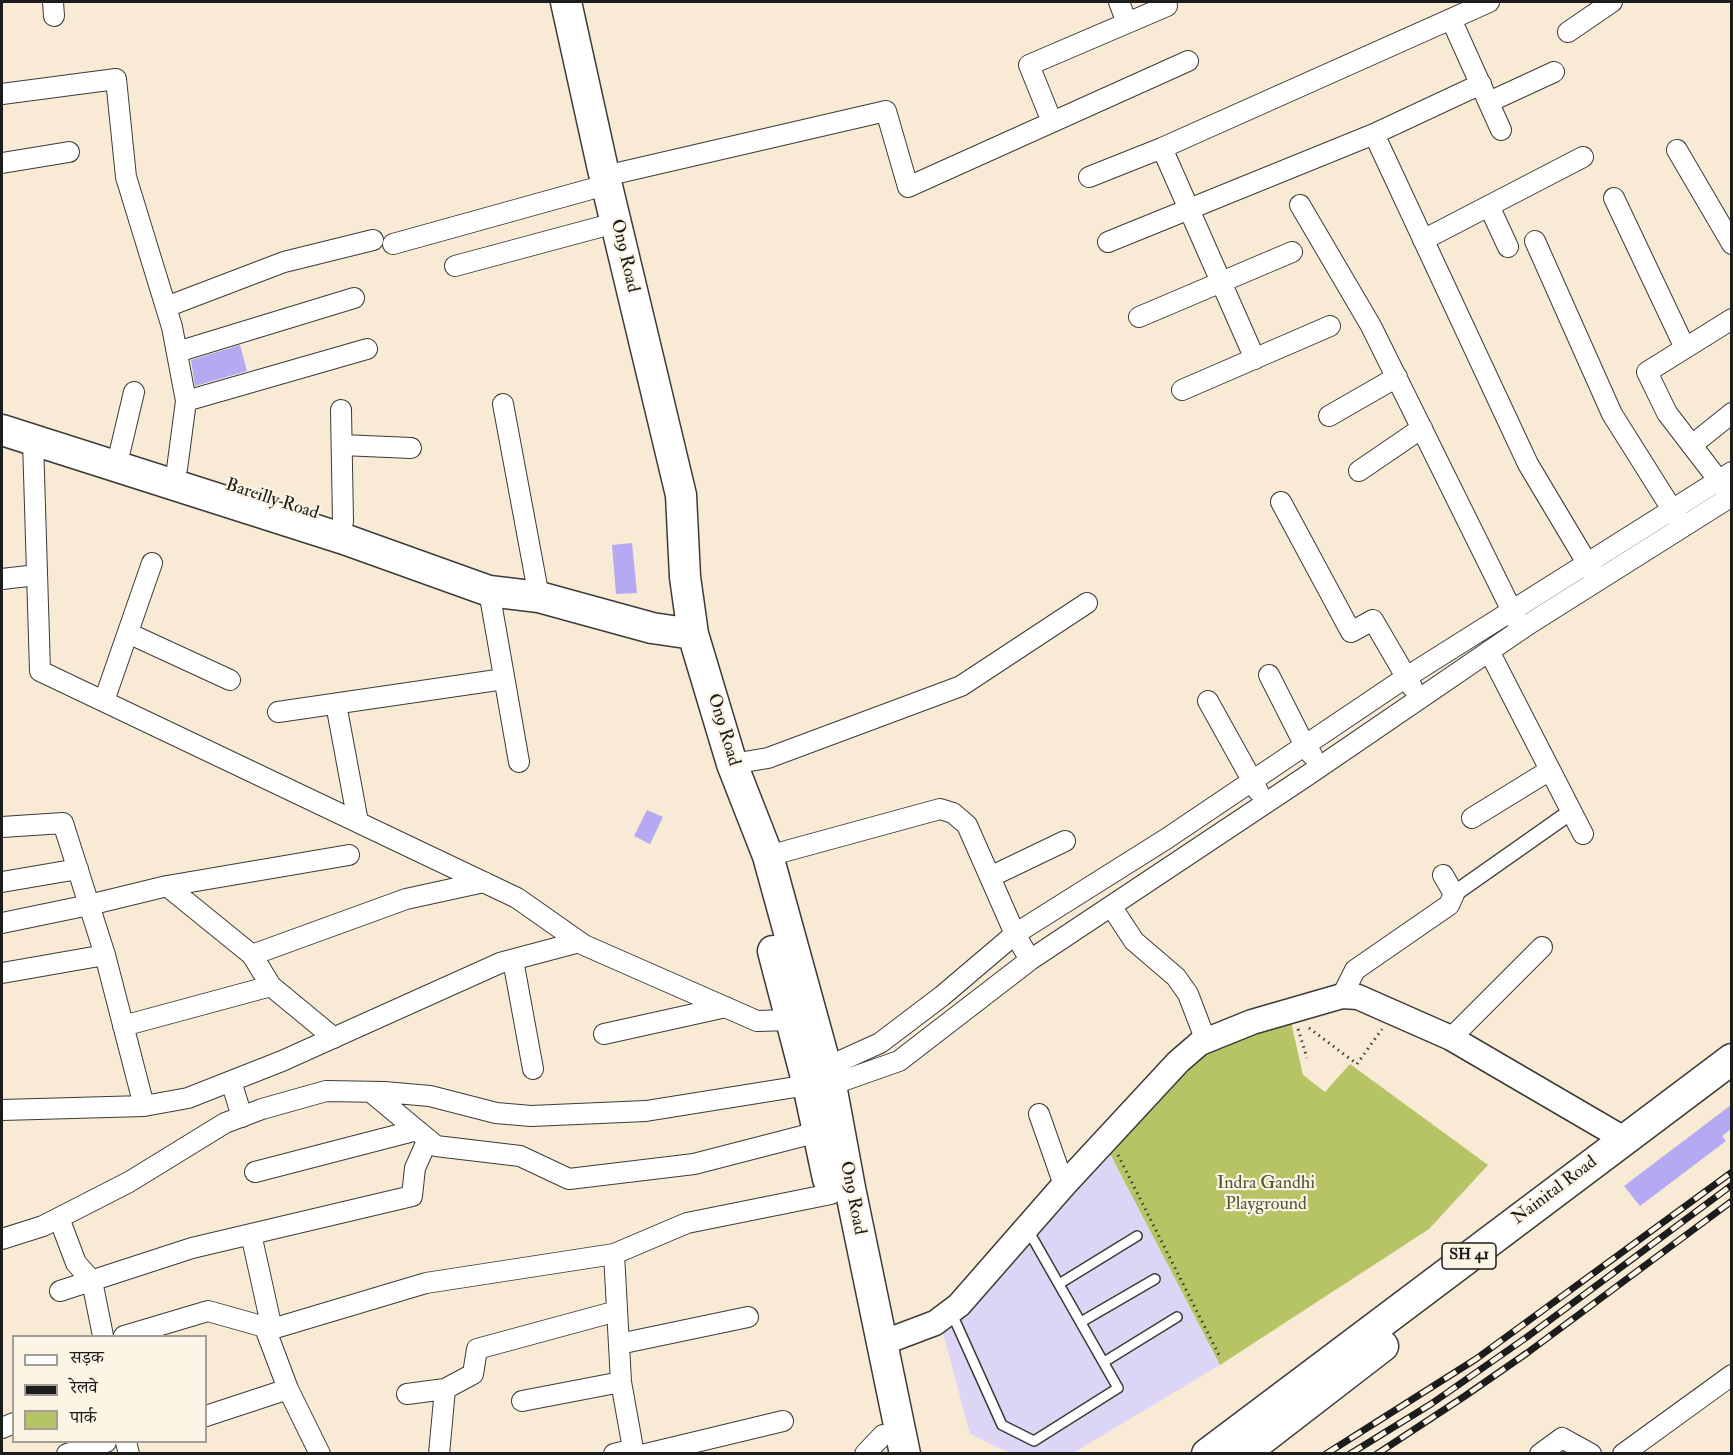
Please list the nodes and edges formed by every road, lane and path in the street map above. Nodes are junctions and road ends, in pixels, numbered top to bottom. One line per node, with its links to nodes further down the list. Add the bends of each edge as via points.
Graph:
1 (545, 2): 24 (main road)
2 (566, 2): 24 (main road, On9 Road)
3 (1119, 2): 8 (street)
4 (1489, 2): 7 (street)
5 (1612, 2): 9 (street)
6 (1167, 6): 8 (street)
7 (1451, 19): 12 (street); 18 (street)
8 (1127, 23): 15 (street, via 1029,65)
9 (1568, 32)
10 (1188, 61): 15 (street)
11 (1554, 72): 14 (street)
12 (1481, 84): 14 (street); 17 (street)
13 (2, 94): 41 (street, via 116,79 126,177)
14 (1489, 102): 16 (street)
15 (1052, 122): 24 (street, via 908,187 886,111)
16 (1501, 130)
17 (1374, 134): 28 (street); 31 (street)
18 (1162, 148): 23 (street); 28 (street)
19 (1677, 150): 35 (street)
20 (69, 152): 22 (street)
21 (1583, 157): 27 (street)
22 (2, 163)
23 (1089, 177)
24 (598, 183): 29 (main road); 34 (street); 76 (main road, On9 Road, via 681,495)
25 (1614, 198): 45 (street)
26 (1300, 205): 49 (street, via 1371,326)
27 (1489, 206): 31 (street); 36 (street)
28 (1190, 209): 33 (street); 39 (street)
29 (600, 227): 38 (street); 76 (main road, via 662,497)
30 (373, 240): 41 (street, via 284,262)
31 (1423, 240): 74 (street, via 1528,464)
32 (1535, 241): 70 (street, via 1612,414)
33 (1108, 242)
34 (393, 244)
35 (1731, 244)
36 (1508, 248)
37 (1292, 252): 39 (street)
38 (455, 266)
39 (1221, 282): 42 (street); 48 (street)
40 (354, 298): 47 (street)
41 (166, 307): 47 (street)
42 (1139, 317)
43 (1731, 319): 45 (street)
44 (1330, 326): 48 (street)
45 (1685, 348): 62 (street, via 1647,372 1667,413)
46 (367, 349): 52 (street)
47 (177, 352): 52 (street)
48 (1255, 359): 50 (street)
49 (1396, 377): 57 (street); 58 (street)
50 (1182, 390)
51 (134, 392): 64 (street)
52 (186, 401): 65 (street)
53 (503, 404): 80 (street)
54 (341, 410): 61 (street)
55 (2, 412): 64 (main road, Bareilly Road)
56 (1731, 413): 62 (street)
57 (1329, 416)
58 (1422, 428): 66 (street); 82 (street)
59 (2, 430): 60 (main road, Bareilly Road)
60 (33, 441): 75 (street); 79 (main road, Bareilly Road, via 344,539)
61 (342, 445): 63 (street); 71 (street)
62 (1692, 445): 67 (street)
63 (411, 448)
64 (120, 451): 65 (main road, Bareilly Road)
65 (177, 469): 71 (main road, Bareilly Road)
66 (1359, 471)
67 (1725, 476): 68 (street); 70 (street)
68 (1731, 496): 72 (street)
69 (1281, 502): 88 (street, via 1351,632 1373,620)
70 (1672, 509): 72 (street); 74 (street)
71 (343, 522): 80 (main road, Bareilly Road, via 490,571)
72 (1683, 526): 78 (street)
73 (152, 563): 84 (street)
74 (1586, 563): 78 (street); 82 (street)
75 (37, 575): 77 (street); 92 (street, via 40,671)
76 (685, 577): 85 (main road, On9 Road)
77 (2, 579)
78 (1598, 580): 83 (street)
79 (489, 591): 80 (main road, Bareilly Road); 89 (street)
80 (539, 597): 85 (main road, Bareilly Road, via 652,628)
81 (1087, 603): 98 (street, via 961,686 768,758)
82 (1511, 610): 83 (street); 88 (street)
83 (1522, 628): 86 (street)
84 (128, 633): 90 (street); 92 (street)
85 (693, 634): 98 (main road, On9 Road)
86 (1489, 651): 91 (street); 100 (street)
87 (1269, 675): 96 (street)
88 (1405, 678): 91 (street); 96 (street)
89 (504, 679): 94 (street); 97 (street)
90 (230, 680)
91 (1420, 698): 99 (street)
92 (104, 701): 105 (street)
93 (1208, 701): 101 (street)
94 (336, 704): 95 (street); 105 (street)
95 (278, 712)
96 (1305, 746): 99 (street); 101 (street)
97 (519, 762)
98 (732, 764): 110 (main road, On9 Road); 133 (main road, via 751,862)
99 (1320, 767): 102 (street)
100 (1550, 770): 103 (street); 104 (street)
101 (1251, 782): 102 (street); 121 (street)
102 (1266, 803): 119 (street)
103 (1572, 811): 107 (street); 117 (street)
104 (1472, 818)
105 (358, 822): 115 (street)
106 (2, 827): 111 (street, via 63,823)
107 (1583, 834)
108 (1065, 842): 113 (street)
109 (349, 855): 116 (street)
110 (768, 856): 113 (street, via 940,809 953,813 967,825); 142 (main road, On9 Road)
111 (78, 869): 114 (street); 118 (street)
112 (1443, 874): 117 (street)
113 (990, 877): 121 (street)
114 (2, 882)
115 (484, 882): 122 (street, via 517,898); 124 (street, via 406,899)
116 (167, 886): 118 (street); 124 (street)
117 (1454, 894): 130 (street, via 1449,905 1355,970)
118 (89, 905): 120 (street); 125 (street)
119 (1111, 906): 127 (street); 138 (street, via 1134,941 1176,977 1188,994)
120 (2, 923)
121 (1015, 934): 127 (street); 142 (street, via 880,1043)
122 (579, 942): 126 (street); 131 (street)
123 (1542, 947): 137 (street)
124 (252, 955): 129 (street)
125 (105, 956): 128 (street); 134 (street)
126 (513, 960): 136 (street); 141 (street)
127 (1030, 960): 142 (street, via 899,1061)
128 (2, 973)
129 (271, 986): 134 (street); 136 (street)
130 (1342, 996): 132 (street, via 1358,997); 138 (street, via 1252,1022)
131 (726, 1007): 133 (street, via 757,1021); 135 (street)
132 (1394, 1013): 137 (street); 139 (path, via 1357,1064 1306,1026 1297,1027)
133 (791, 1020): 142 (main road)
134 (123, 1026): 146 (street)
135 (604, 1034)
136 (334, 1038): 143 (street)
137 (1451, 1038): 152 (street)
138 (1206, 1041): 155 (street, via 1178,1062)
139 (1306, 1058)
140 (1731, 1059): 152 (main road, Nainital Road / SH 41)
141 (533, 1069)
142 (822, 1079): 145 (street, via 646,1111 531,1116 496,1113 430,1096); 150 (main road); 175 (main road, On9 Road, via 850,1188)
143 (231, 1081): 146 (street, via 188,1098); 149 (street)
144 (1731, 1081): 194 (main road, Nainital Road)
145 (371, 1092): 149 (street, via 326,1091); 151 (street)
146 (144, 1106): 147 (street)
147 (2, 1110)
148 (1039, 1114): 155 (street)
149 (242, 1117): 157 (street)
150 (818, 1132): 151 (street, via 694,1164 568,1179 520,1156 436,1146); 156 (main road)
151 (423, 1134): 154 (street); 159 (street, via 412,1196)
152 (1624, 1139): 193 (main road, Nainital Road / SH 41)
153 (1114, 1148): 177 (path)
154 (255, 1172)
155 (1064, 1185): 158 (street)
156 (831, 1194): 162 (street, via 687,1223); 188 (main road)
157 (59, 1218): 161 (street); 164 (street, via 76,1263)
158 (1027, 1228): 165 (lane); 168 (street)
159 (251, 1234): 164 (street, via 192,1248); 172 (street)
160 (1137, 1236): 165 (lane)
161 (2, 1239)
162 (614, 1254): 167 (street); 172 (street, via 426,1283)
163 (1155, 1279): 171 (lane)
164 (92, 1281): 166 (street); 173 (street)
165 (1059, 1284): 171 (lane)
166 (60, 1291)
167 (617, 1311): 176 (street); 182 (street, via 477,1349 473,1374)
168 (951, 1311): 175 (street, via 935,1323); 178 (lane, via 1002,1425 1034,1441 1118,1388)
169 (748, 1317): 176 (street)
170 (1177, 1317): 178 (lane)
171 (1081, 1322): 178 (lane)
172 (268, 1328): 174 (street, via 208,1311); 181 (street)
173 (103, 1335)
174 (127, 1335)
175 (882, 1343): 188 (main road, On9 Road)
176 (619, 1344): 180 (street)
177 (1220, 1357)
178 (1104, 1362)
179 (1731, 1375): 197 (street)
180 (621, 1382): 184 (street); 189 (street)
181 (288, 1389): 185 (street); 191 (street)
182 (445, 1389): 183 (street); 192 (street)
183 (407, 1394)
184 (522, 1401)
185 (207, 1416)
186 (783, 1421): 189 (street)
187 (103, 1443): 190 (street)
188 (885, 1449)
189 (632, 1452)
190 (67, 1454)
191 (320, 1454)
192 (439, 1454)
193 (1207, 1454)
194 (1243, 1454)
195 (1540, 1454): 196 (street, via 1562,1438)
196 (1591, 1454)
197 (1623, 1454)

